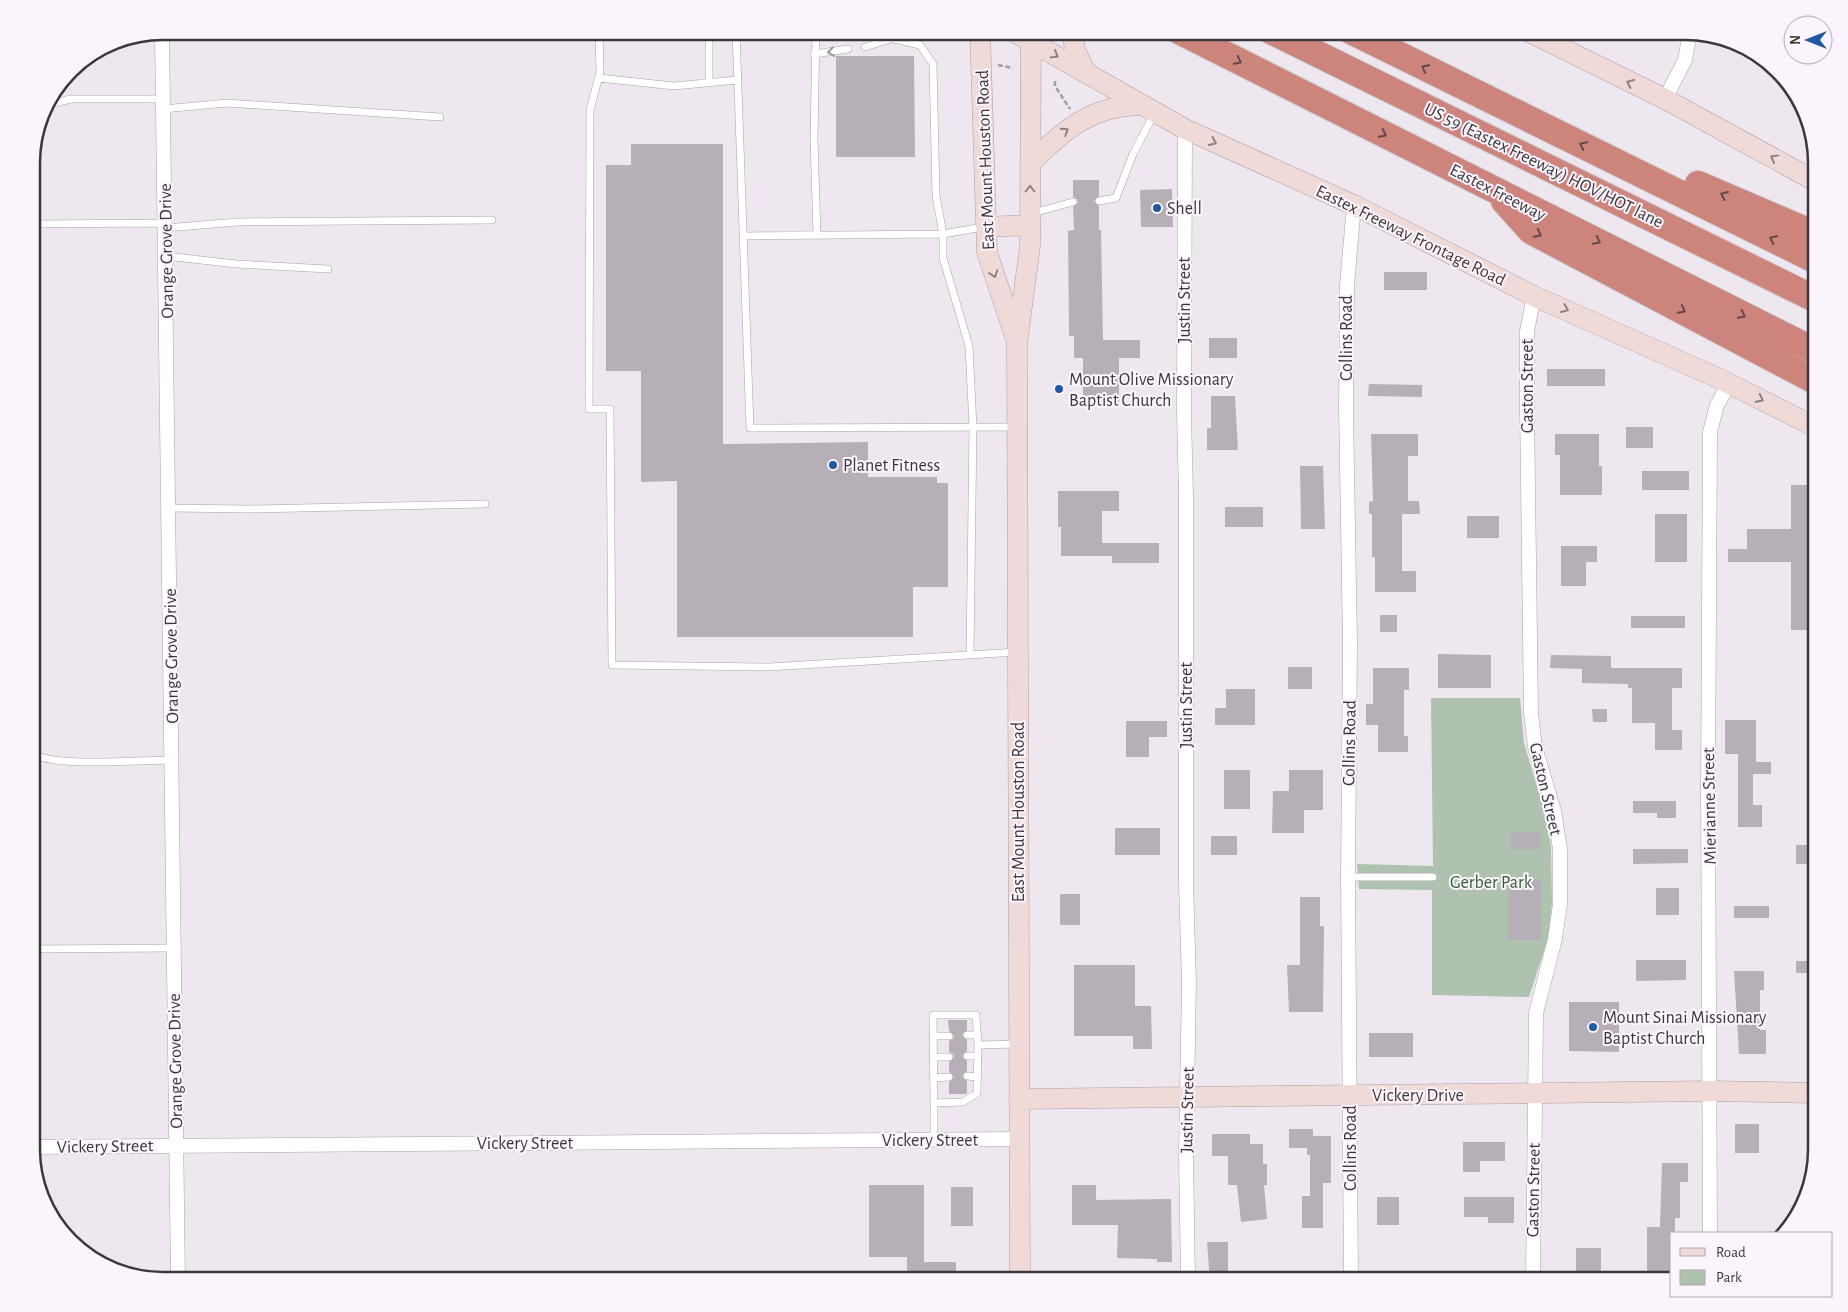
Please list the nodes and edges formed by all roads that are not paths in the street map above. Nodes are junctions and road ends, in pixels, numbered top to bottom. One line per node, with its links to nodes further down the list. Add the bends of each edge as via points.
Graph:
1 (162, 40): 26 (street, Orange Grove Drive)
2 (599, 40): 21 (lane)
3 (709, 40): 23 (lane)
4 (736, 40): 22 (lane)
5 (815, 40): 19 (lane)
6 (888, 40): 17 (lane)
7 (896, 40): 43 (lane, via 920,45 933,64 936,196)
8 (980, 40): 41 (street, East Mount Houston Road)
9 (1031, 40): 30 (street, East Mount Houston Road)
10 (1037, 40): 20 (street, Eastex Freeway Frontage Road, one-way to 20)
11 (1073, 40): 20 (street)
12 (1197, 40): 33 (highway, Eastex Freeway, one-way to 33)
13 (1289, 40): 50 (highway, US 59 (Eastex Freeway) HOV/HOT lane)
14 (1369, 40): 31 (highway, one-way to 14)
15 (1545, 40): 24 (street, one-way to 15)
16 (1689, 40): 24 (street, via 1686,60)
17 (865, 47)
18 (848, 49): 19 (lane, one-way to 19)
19 (814, 54): 44 (lane)
20 (1086, 73): 27 (street, Eastex Freeway Frontage Road)
21 (598, 78): 23 (lane, via 674,86); 61 (lane, via 590,110 589,409 610,409 612,665 769,668)
22 (737, 80): 23 (lane); 45 (lane)
23 (709, 83)
24 (1665, 99): 32 (street, one-way to 24)
25 (57, 102): 26 (lane, via 71,99)
26 (163, 104): 28 (lane, via 227,104); 40 (street, Orange Grove Drive)
27 (1149, 109): 29 (street, Eastex Freeway Frontage Road); 30 (street, one-way to 27, via 1058,136 1087,118 1126,105); 34 (lane, via 1116,198)
28 (440, 117)
29 (1185, 129): 36 (street, Eastex Freeway Frontage Road, one-way to 36); 86 (street, Justin Street)
30 (1030, 164): 37 (street, East Mount Houston Road, one-way to 30)
31 (1627, 166): 42 (highway, one-way to 31, via 1703,186); 47 (highway, one-way to 31)
32 (1808, 177)
33 (1491, 188): 52 (highway, Eastex Freeway, one-way to 52); 53 (highway, one-way to 53, via 1531,230)
34 (1099, 201)
35 (1073, 202): 37 (lane)
36 (1354, 205): 49 (street, Eastex Freeway Frontage Road); 64 (street, Collins Road, via 1346,333 1350,643)
37 (1030, 219): 41 (street); 51 (street, East Mount Houston Road, via 1030,246)
38 (492, 220): 40 (lane, via 238,222)
39 (40, 224): 40 (lane)
40 (165, 226): 46 (street, Orange Grove Drive)
41 (986, 226): 43 (lane); 51 (street, East Mount Houston Road, one-way to 51, via 987,252)
42 (1808, 230)
43 (943, 234): 44 (lane); 56 (lane, via 943,258 969,346)
44 (817, 235): 45 (lane)
45 (743, 236): 56 (lane, via 750,428)
46 (166, 256): 48 (lane, via 236,264); 59 (street, Orange Grove Drive)
47 (1808, 256)
48 (328, 268)
49 (1534, 296): 54 (street, Eastex Freeway Frontage Road, one-way to 54); 84 (street, Gaston Street, via 1527,331 1526,407 1531,713 1535,746 1554,811 1560,849 1560,904 1555,939 1536,1013)
50 (1808, 296)
51 (1017, 344): 57 (street, East Mount Houston Road)
52 (1808, 347)
53 (1808, 377)
54 (1729, 384): 55 (street, Eastex Freeway Frontage Road, one-way to 55); 82 (street, Mierianne Street, via 1717,405 1710,432)
55 (1808, 424)
56 (973, 427): 57 (lane); 61 (lane)
57 (1017, 427): 60 (street, East Mount Houston Road)
58 (485, 504): 59 (lane)
59 (169, 508): 63 (street, Orange Grove Drive)
60 (1018, 652): 61 (lane); 72 (street, East Mount Houston Road)
61 (970, 655)
62 (40, 759): 63 (lane, via 58,762)
63 (172, 760): 66 (street, Orange Grove Drive)
64 (1348, 877): 65 (lane); 85 (street, Collins Road)
65 (1433, 877)
66 (174, 948): 67 (lane); 91 (street, Orange Grove Drive)
67 (40, 949)
68 (967, 1035): 69 (lane)
69 (977, 1035): 70 (lane, via 976,1015 933,1015); 73 (lane)
70 (934, 1036): 71 (lane); 76 (lane)
71 (949, 1036)
72 (1019, 1044): 73 (lane); 87 (street, East Mount Houston Road)
73 (978, 1045): 75 (lane)
74 (967, 1056): 75 (lane)
75 (978, 1056): 80 (lane)
76 (934, 1057): 77 (lane); 81 (lane)
77 (949, 1057)
78 (967, 1076): 80 (lane)
79 (949, 1077): 81 (lane)
80 (978, 1077): 88 (lane, via 977,1093 963,1102)
81 (934, 1078): 88 (lane)
82 (1710, 1092): 83 (street, Vickery Drive); 84 (street, Vickery Drive); 93 (street, Mierianne Street)
83 (1808, 1093)
84 (1534, 1094): 85 (street, Vickery Drive); 98 (street, Gaston Street)
85 (1350, 1096): 86 (street, Vickery Drive); 97 (street, Collins Road)
86 (1187, 1098): 87 (street, Vickery Drive); 96 (street, Justin Street)
87 (1019, 1099): 90 (street, East Mount Houston Road)
88 (934, 1103): 89 (lane)
89 (934, 1140): 90 (street, Vickery Street); 91 (street, Vickery Street)
90 (1019, 1140): 95 (street, East Mount Houston Road)
91 (176, 1145): 92 (street, Vickery Street); 94 (street, Orange Grove Drive)
92 (40, 1148)
93 (1710, 1232)
94 (178, 1272)
95 (1020, 1272)
96 (1188, 1272)
97 (1351, 1272)
98 (1533, 1272)

